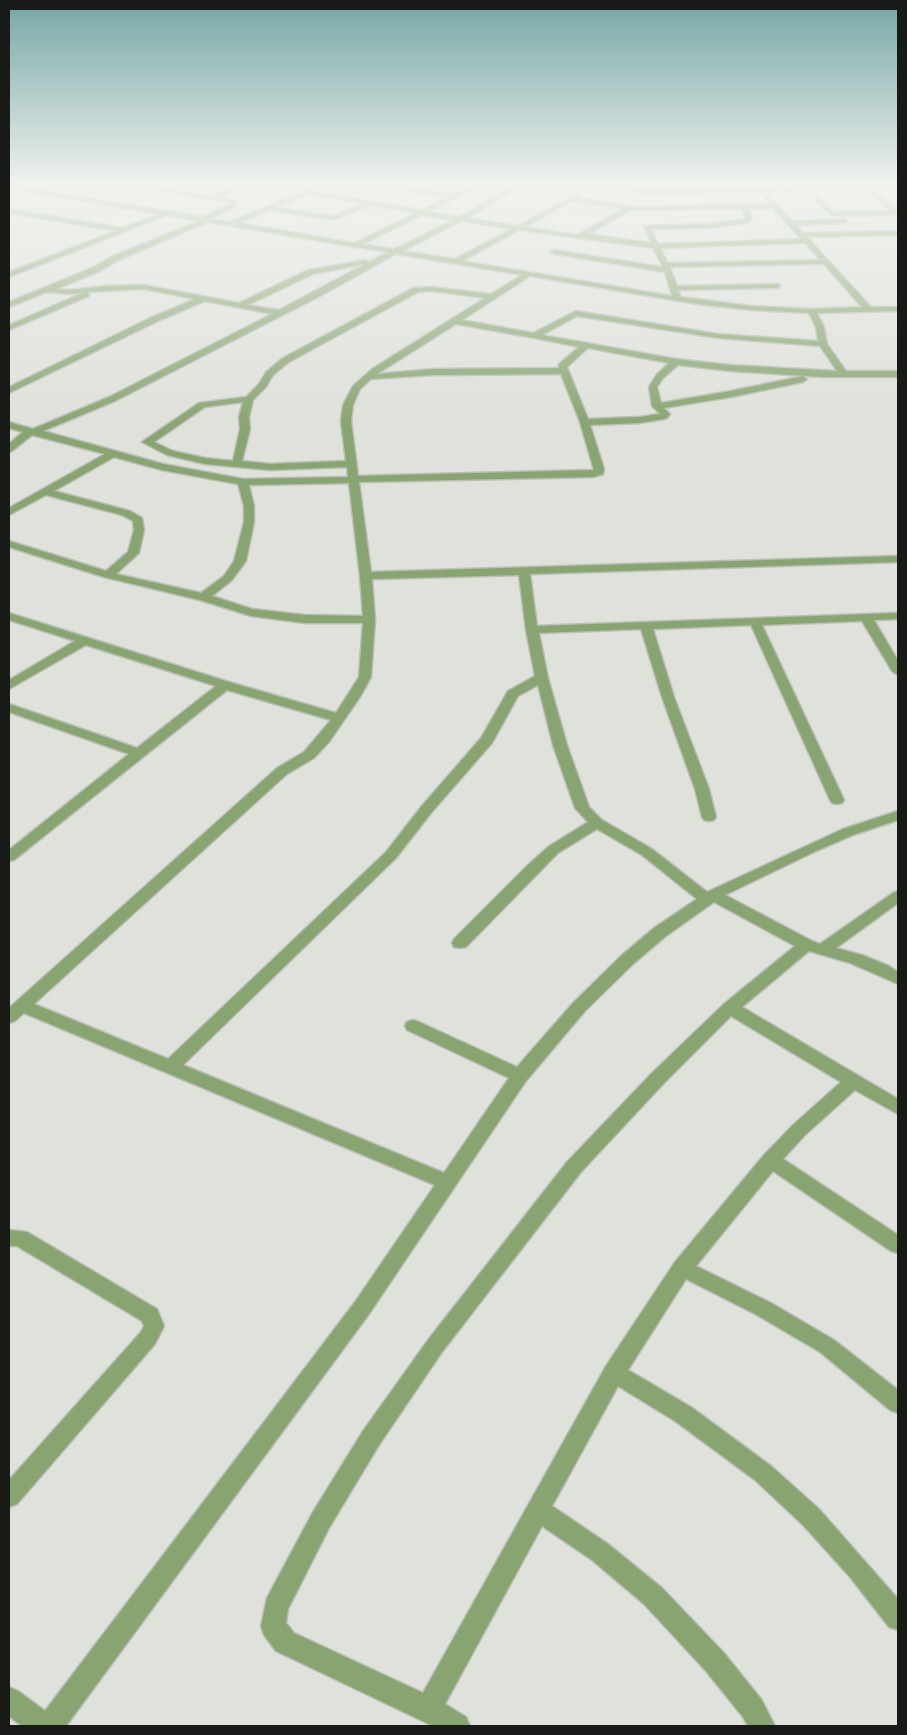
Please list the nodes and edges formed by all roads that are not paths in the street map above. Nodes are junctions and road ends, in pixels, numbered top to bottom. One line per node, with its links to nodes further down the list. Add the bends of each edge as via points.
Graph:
1 (9, 265): 12 (street)
2 (34, 265): 12 (street)
3 (104, 265): 22 (street)
4 (350, 265): 27 (street, via 311,272)
5 (369, 265): 31 (street)
6 (473, 265): 15 (street)
7 (645, 265): 13 (street)
8 (664, 265): 13 (street)
9 (716, 265): 13 (street)
10 (733, 265): 14 (street)
11 (828, 265): 29 (street)
12 (26, 268): 16 (street)
13 (666, 268): 21 (street)
14 (737, 271)
15 (529, 274): 23 (street); 25 (street)
16 (9, 275)
17 (743, 279): 18 (street)
18 (748, 286): 19 (street); 21 (street)
19 (777, 286)
20 (99, 288): 22 (street, via 69,292); 24 (street, via 144,287); 33 (street)
21 (674, 288): 25 (street)
22 (47, 290): 26 (street)
23 (494, 297): 32 (street); 44 (street, via 416,290 286,360)
24 (206, 298): 27 (street); 43 (street)
25 (677, 298): 30 (street, via 751,308)
26 (9, 305)
27 (241, 305): 31 (street)
28 (898, 309): 29 (street)
29 (869, 310): 30 (street)
30 (812, 311): 35 (street, via 820,327)
31 (280, 313): 49 (street, via 132,389)
32 (455, 321): 34 (street); 42 (street)
33 (9, 328)
34 (534, 336): 35 (street, via 576,312 718,336); 36 (street)
35 (823, 344): 41 (street)
36 (585, 346): 37 (street); 38 (street, via 563,364)
37 (676, 362): 39 (street, via 755,371); 45 (street, via 653,387)
38 (563, 371): 42 (street, via 433,372); 47 (street)
39 (823, 374): 41 (street); 45 (street)
40 (898, 374): 41 (street)
41 (844, 375)
42 (366, 377): 53 (street, via 348,405 346,421)
43 (9, 390)
44 (249, 398): 52 (street); 52 (street, via 202,405 147,442 170,453 206,461)
45 (657, 406): 47 (street, via 664,416)
46 (9, 416): 49 (street, via 31,420)
47 (585, 422): 54 (street, via 599,469 593,474)
48 (9, 425): 49 (street)
49 (35, 430): 50 (street); 51 (street)
50 (9, 449)
51 (114, 452): 55 (street, via 162,467); 56 (street)
52 (237, 463): 53 (street, via 270,467)
53 (351, 464): 54 (street)
54 (353, 480): 55 (street); 62 (street)
55 (243, 482): 63 (street, via 249,522 240,561 228,578)
56 (45, 492): 57 (street); 61 (street, via 126,513 138,520 137,544 133,553)
57 (9, 512)
58 (9, 544): 61 (street)
59 (898, 559): 60 (street)
60 (524, 572): 62 (street); 70 (street)
61 (108, 576): 63 (street)
62 (366, 576): 67 (street)
63 (203, 597): 67 (street, via 278,617)
64 (9, 616): 71 (street)
65 (898, 616): 66 (street)
66 (866, 617): 68 (street); 72 (street)
67 (369, 620): 77 (street, via 365,677)
68 (755, 622): 69 (street); 79 (street)
69 (646, 627): 70 (street); 81 (street)
70 (532, 630): 73 (street)
71 (84, 640): 74 (street); 75 (street)
72 (898, 671)
73 (542, 678): 82 (street, via 576,794 582,808); 94 (street, via 513,694 487,740 391,854)
74 (9, 684)
75 (225, 685): 77 (street); 78 (street)
76 (9, 708): 78 (street)
77 (339, 718): 90 (street, via 309,755 282,771)
78 (138, 753): 83 (street)
79 (838, 800)
80 (898, 815): 85 (street, via 841,835)
81 (709, 818)
82 (597, 823): 85 (street, via 647,852); 86 (street, via 546,856)
83 (9, 857)
84 (898, 896): 88 (street)
85 (709, 897): 87 (street); 95 (street, via 627,960 579,1007)
86 (460, 943)
87 (806, 945): 88 (street); 91 (street)
88 (824, 949): 89 (street, via 883,970)
89 (898, 979)
90 (22, 1005): 92 (street); 94 (street)
91 (730, 1008): 96 (street); 109 (street, via 574,1167 441,1338 371,1438 321,1520 276,1606 272,1626 285,1642)
92 (9, 1017)
93 (413, 1026): 95 (street)
94 (171, 1066): 99 (street)
95 (520, 1076): 99 (street)
96 (853, 1081): 97 (street); 98 (street)
97 (898, 1107)
98 (771, 1160): 101 (street); 102 (street)
99 (446, 1182): 111 (street, via 362,1308)
100 (9, 1238): 105 (street, via 20,1238 150,1315 154,1326 148,1338)
101 (898, 1245)
102 (682, 1268): 103 (street); 104 (street, via 826,1346)
103 (614, 1373): 106 (street); 107 (street, via 684,1414 763,1473 811,1517)
104 (898, 1403)
105 (9, 1496)
106 (538, 1510): 109 (street); 113 (street, via 600,1552 654,1596 715,1662 752,1708)
107 (898, 1618)
108 (9, 1700): 110 (street)
109 (428, 1709): 112 (street)
110 (43, 1726)
111 (50, 1726)
112 (457, 1726)
113 (762, 1726)

